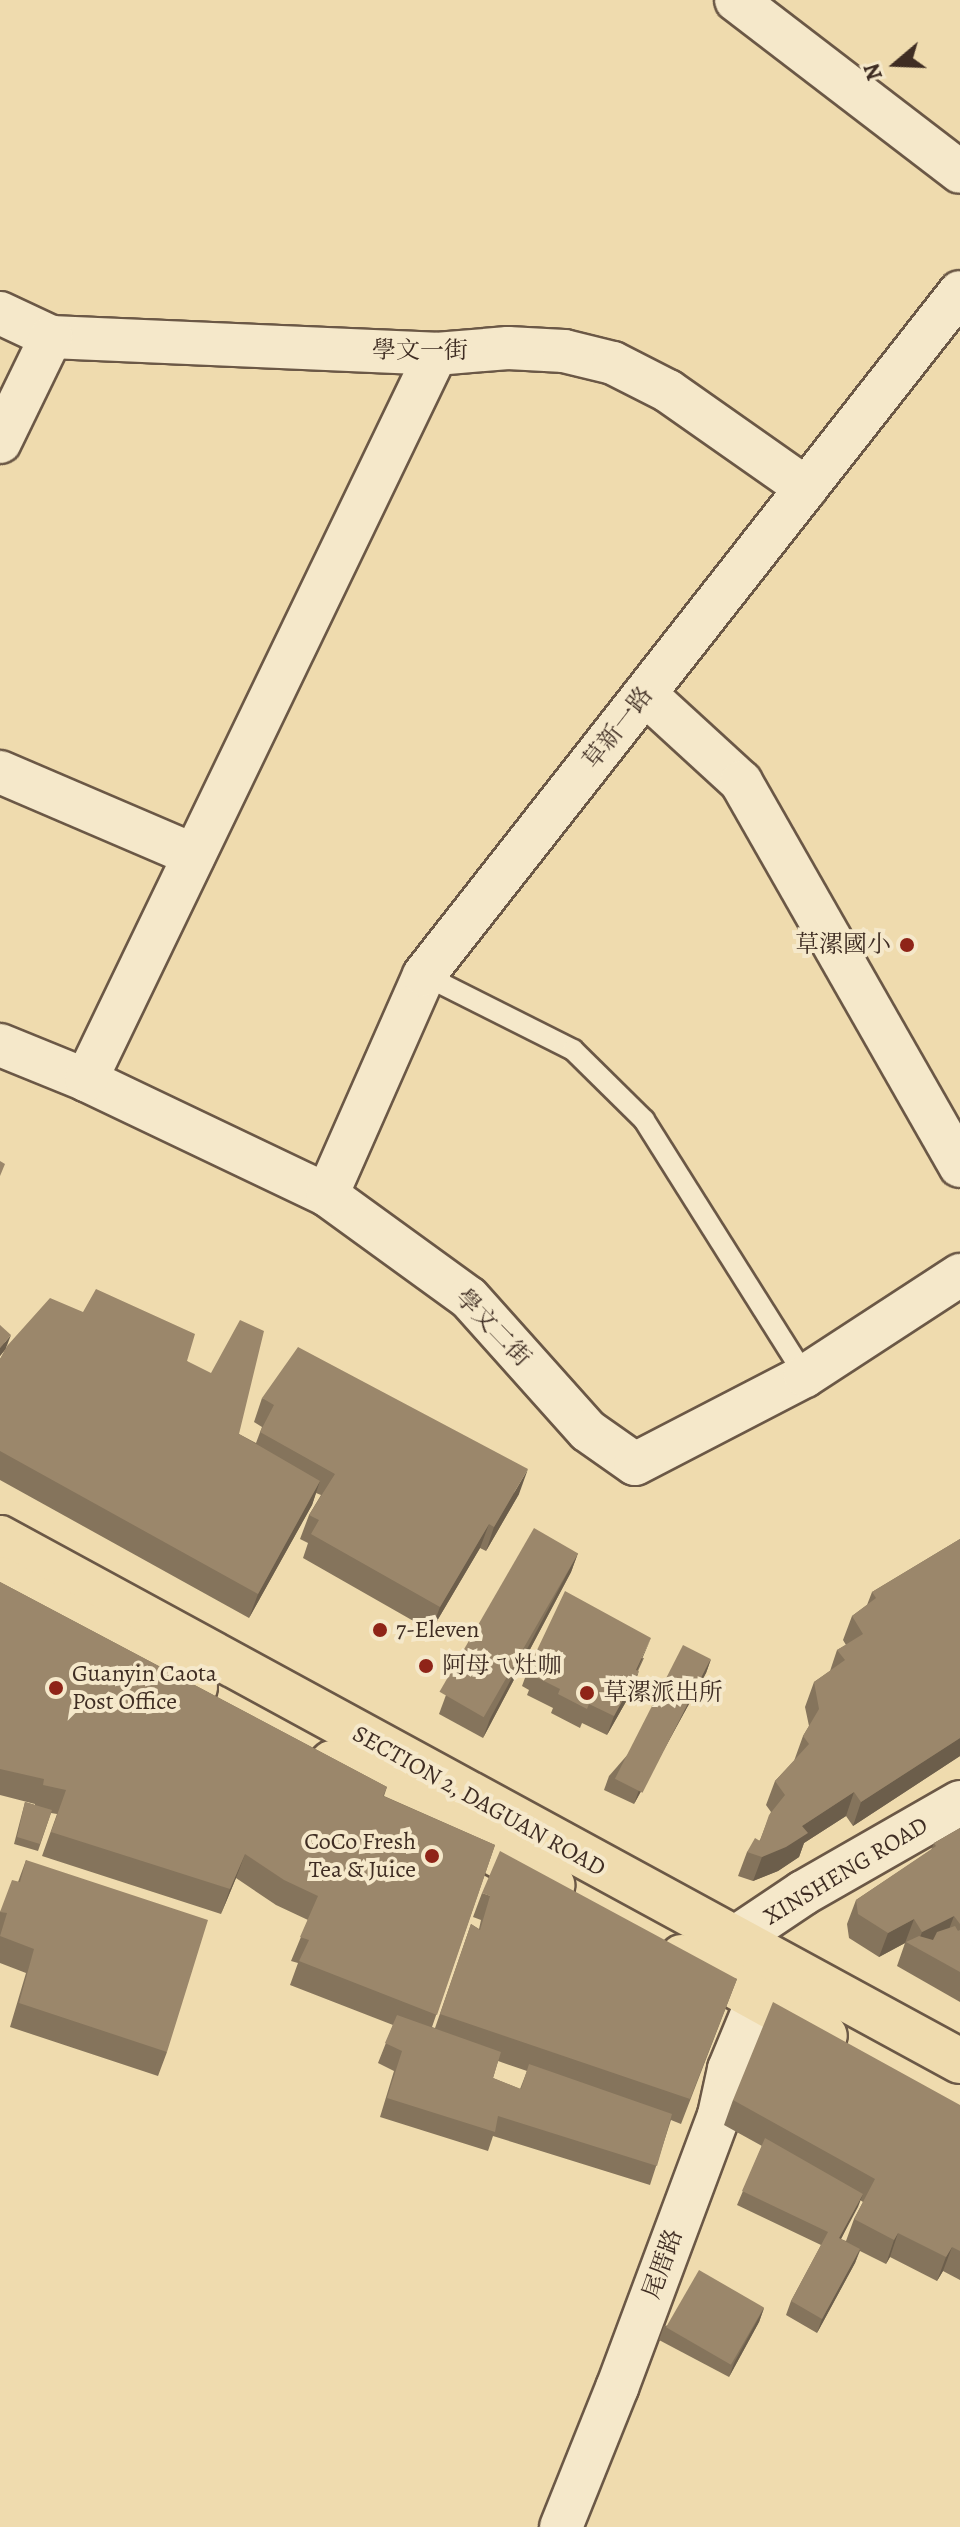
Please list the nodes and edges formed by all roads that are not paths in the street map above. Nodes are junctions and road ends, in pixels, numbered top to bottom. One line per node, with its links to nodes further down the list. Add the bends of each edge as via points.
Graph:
1 (736, 0): 2 (street)
2 (960, 172)
3 (960, 292): 8 (street, 草新一路)
4 (0, 313): 5 (street, 學文一街)
5 (51, 337): 6 (street, 學文一街); 7 (street)
6 (436, 354): 8 (street, 學文一街, via 564,351 613,363 668,391); 11 (street)
7 (0, 442)
8 (806, 488): 9 (street, 草新一路)
9 (645, 694): 12 (street, 草新一路); 15 (street, via 741,782)
10 (0, 772): 11 (street)
11 (194, 855): 14 (street)
12 (424, 975): 16 (street, 草新一路); 18 (lane, via 573,1050 644,1120)
13 (0, 1045): 14 (street, 學文二街)
14 (86, 1080): 16 (street, 學文二街)
15 (960, 1166)
16 (327, 1195): 18 (street, 學文二街, via 469,1298 588,1431 635,1464)
17 (960, 1275): 18 (street, 學文二街)
18 (805, 1376)
19 (0, 1538): 24 (main road, SECTION 2, DAGUAN ROAD)
20 (0, 1579): 22 (main road, SECTION 2, DAGUAN ROAD)
21 (960, 1803): 24 (street, XINSHENG ROAD, via 803,1893)
22 (593, 1908)
23 (648, 1938): 25 (main road)
24 (733, 1940): 25 (street); 27 (main road, SECTION 2, DAGUAN ROAD)
25 (758, 1999): 26 (main road); 28 (street, 尾厝路, via 655,2287)
26 (866, 2059)
27 (960, 2061)
28 (561, 2527)

